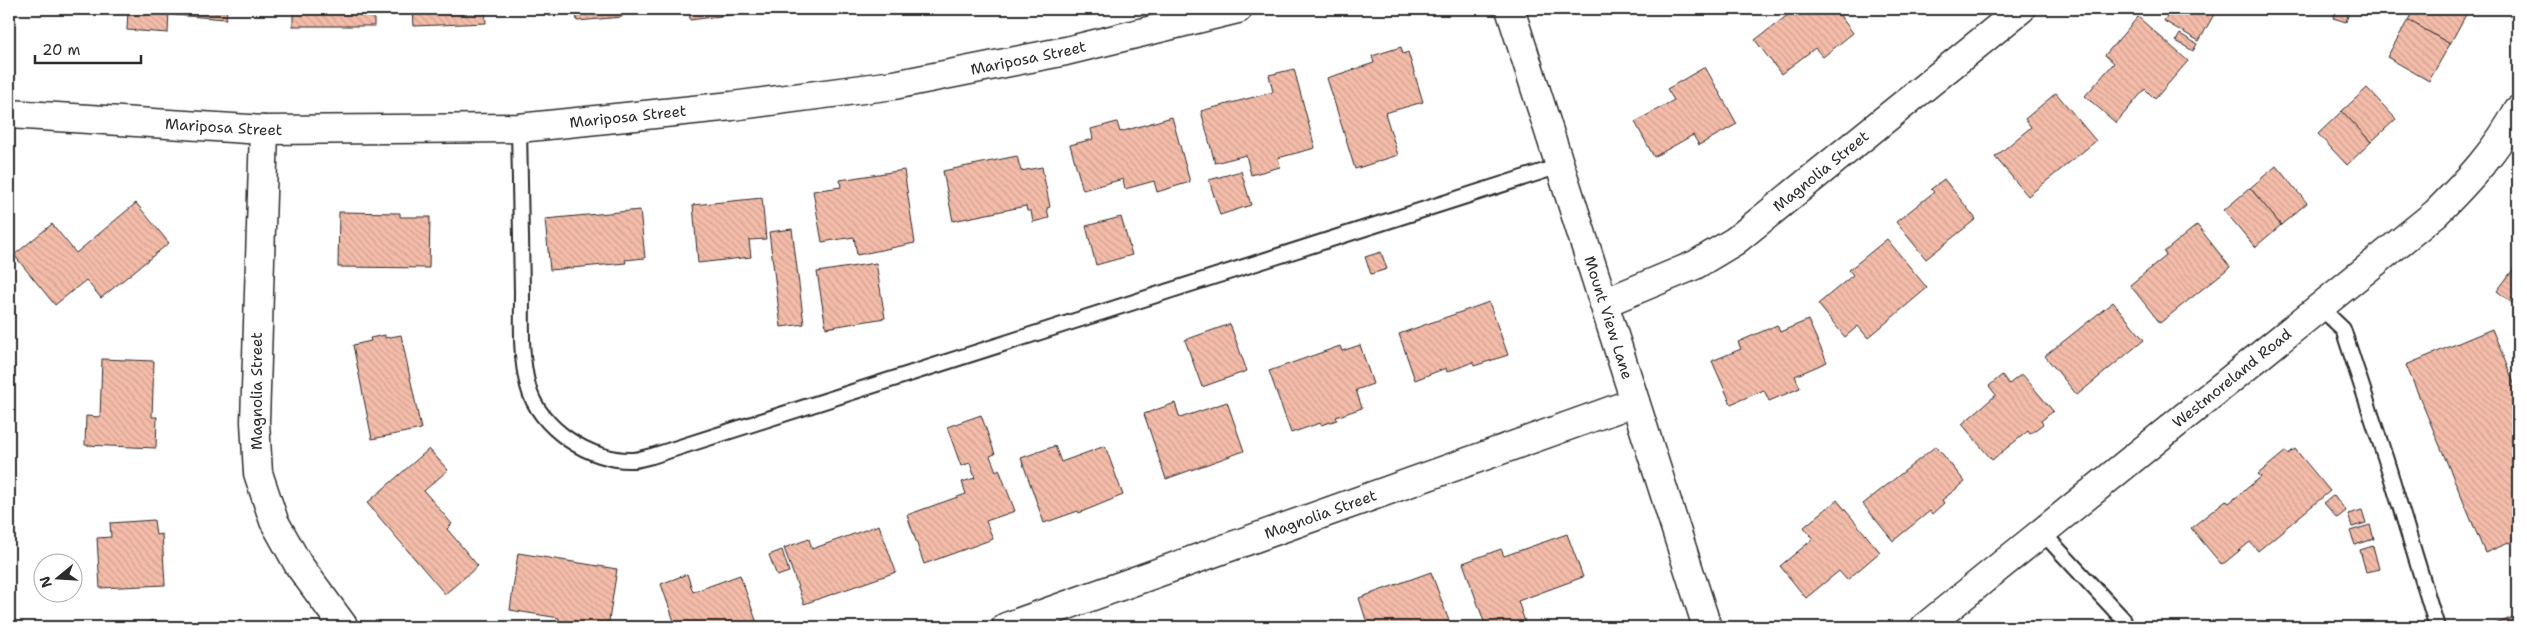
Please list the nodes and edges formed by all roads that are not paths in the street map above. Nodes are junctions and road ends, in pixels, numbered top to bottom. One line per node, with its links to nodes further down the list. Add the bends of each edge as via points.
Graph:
1 (1238, 9): 6 (street, Mariposa Street, via 1066,51 894,85)
2 (1510, 9): 8 (street, Mount View Lane)
3 (2020, 9): 9 (street, Magnolia Street, via 1735,241 1695,265)
4 (2518, 110): 10 (street, Westmoreland Road, via 2493,150 2436,213)
5 (9, 114): 7 (street, Mariposa Street)
6 (519, 128): 7 (street, Mariposa Street); 8 (lane, via 523,349 528,387 543,418 562,435 605,456 633,460)
7 (264, 130): 13 (street, Magnolia Street, via 255,422 258,473 274,521 298,564)
8 (1560, 166): 9 (street, Mount View Lane)
9 (1604, 302): 11 (street, Mount View Lane)
10 (2320, 307): 12 (street, Westmoreland Road); 18 (lane, via 2342,329)
11 (1635, 402): 14 (street, Magnolia Street); 15 (street, Mount View Lane)
12 (2042, 532): 16 (street, Westmoreland Road); 17 (lane, via 2123,619)
13 (344, 627)
14 (1006, 627)
15 (1707, 627)
16 (1925, 627)
17 (2126, 627)
18 (2437, 627)

